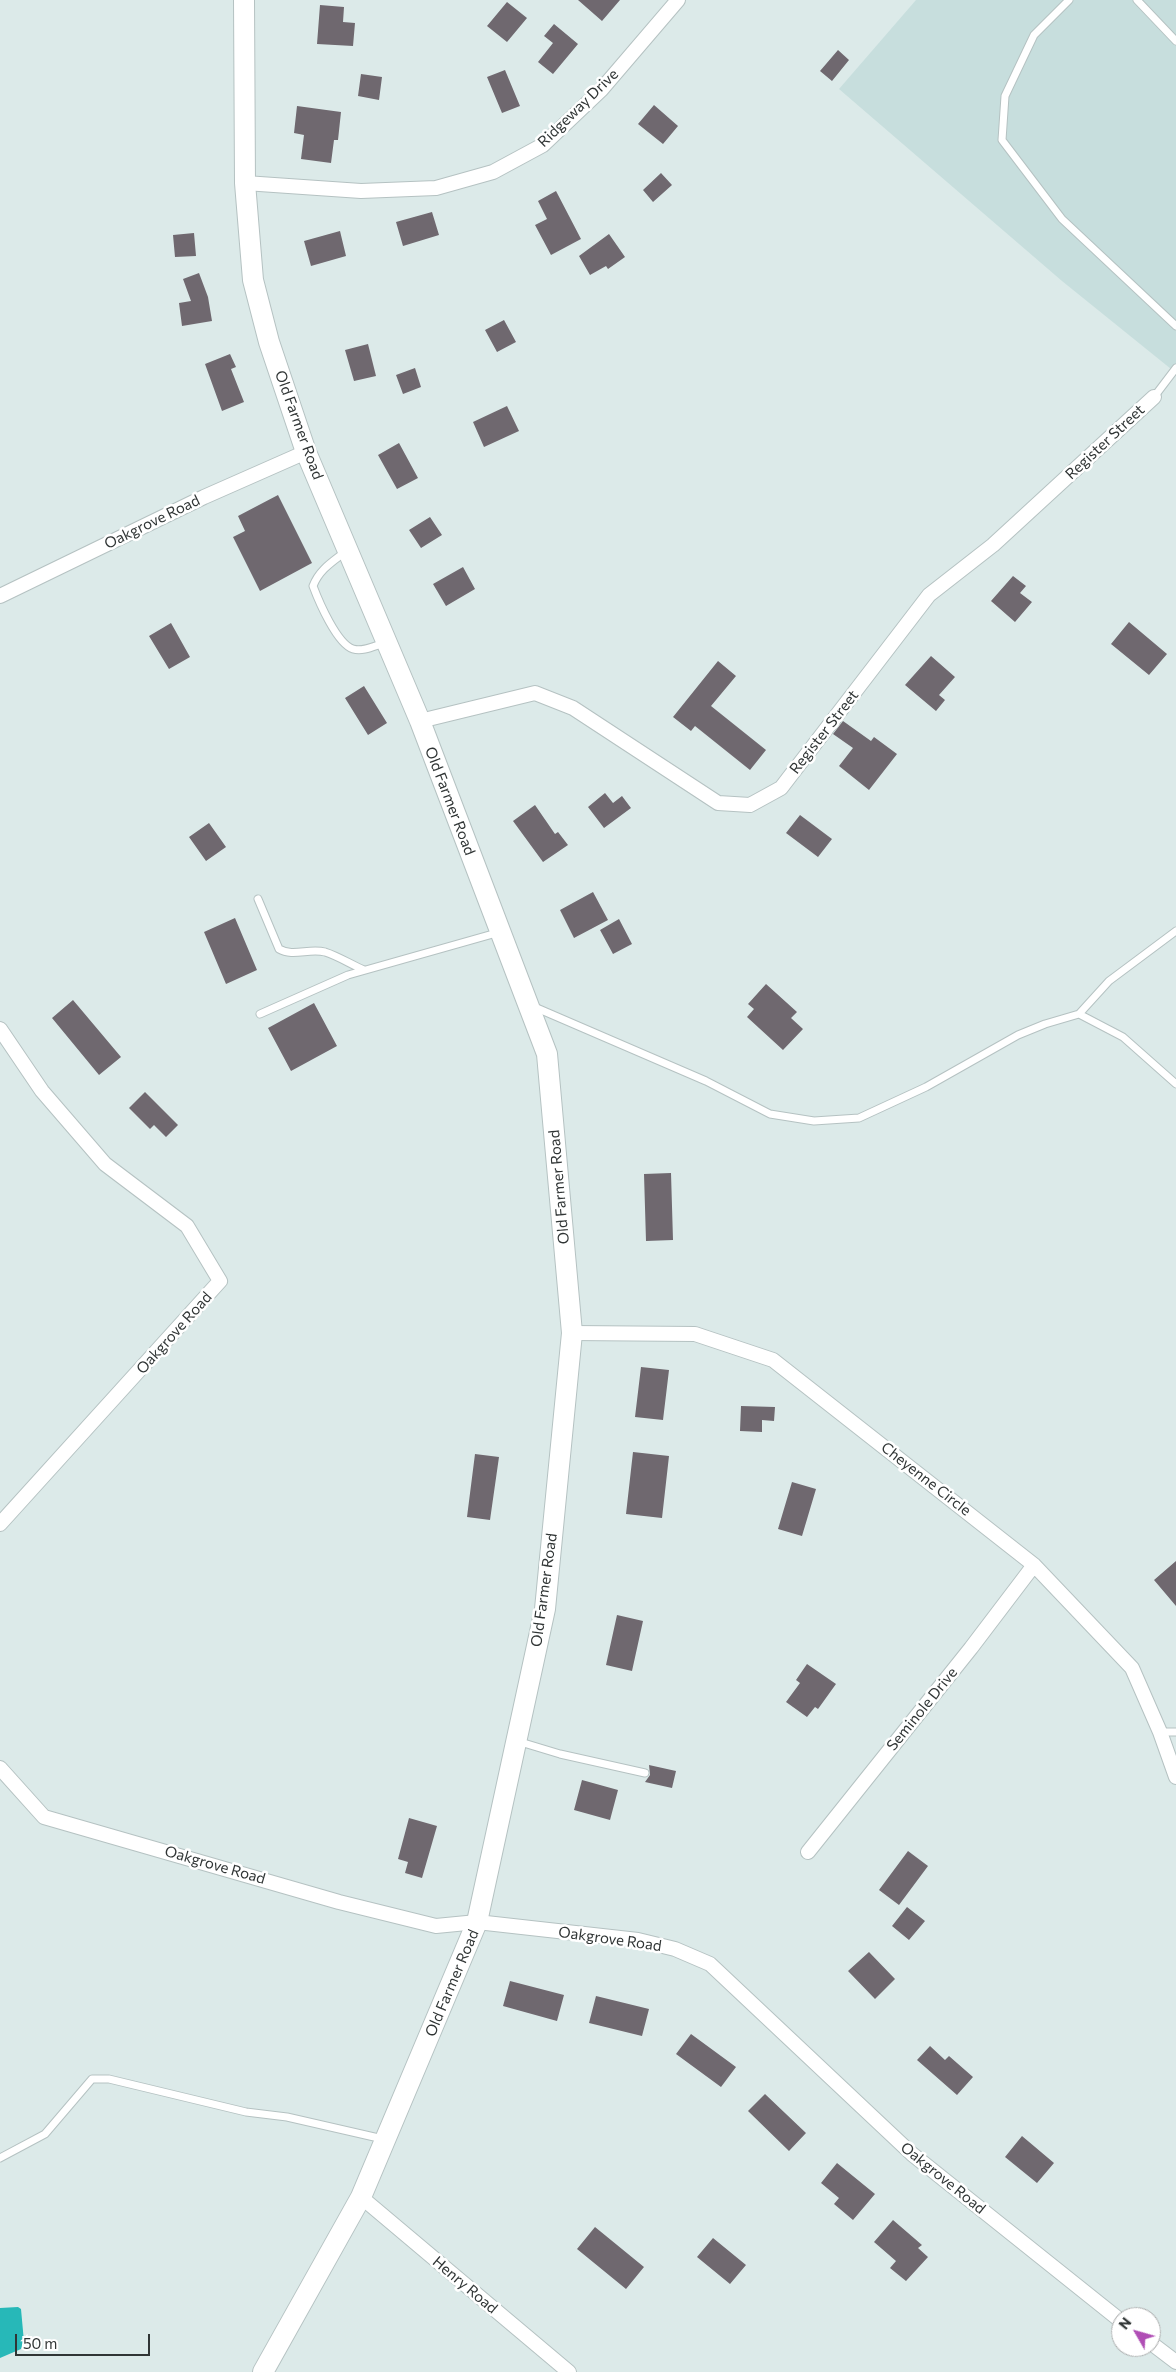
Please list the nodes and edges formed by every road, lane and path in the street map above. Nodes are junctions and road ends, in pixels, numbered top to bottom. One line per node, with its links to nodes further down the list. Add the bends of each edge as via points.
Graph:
1 (244, 0): 6 (street, Old Farmer Road)
2 (678, 0): 6 (street, Ridgeway Drive, via 600,90 543,144 493,172 436,188 361,191)
3 (1069, 0): 7 (lane, via 1034,35 1005,96 1002,140 1062,218)
4 (1137, 0): 5 (lane)
5 (1176, 41)
6 (245, 183): 10 (street, Old Farmer Road, via 253,280 269,342)
7 (1176, 326)
8 (1176, 368): 9 (lane)
9 (1154, 397): 14 (street, Register Street, via 993,545 929,595 781,788 750,805 718,803 574,708 535,693)
10 (306, 452): 11 (street, Old Farmer Road); 12 (street, Oakgrove Road, via 204,497)
11 (348, 550): 13 (street, Old Farmer Road); 13 (lane, via 316,578 313,586 317,596 340,640 346,645 362,650)
12 (0, 596)
13 (387, 643): 14 (street, Old Farmer Road)
14 (420, 721): 17 (street, Old Farmer Road)
15 (258, 899): 18 (lane, via 279,949 286,953 325,952)
16 (1176, 931): 21 (lane, via 1108,981)
17 (500, 932): 18 (lane); 19 (street, Old Farmer Road)
18 (364, 970): 20 (lane)
19 (527, 1003): 21 (lane, via 706,1081 770,1114 814,1121 859,1118 926,1087 1018,1035); 24 (street, Old Farmer Road, via 547,1054)
20 (260, 1014)
21 (1079, 1014): 23 (lane, via 1122,1037)
22 (0, 1029): 25 (street, Oakgrove Road, via 42,1092 105,1164 187,1226 220,1281)
23 (1176, 1084)
24 (572, 1333): 26 (street, Cheyenne Circle, via 695,1334 773,1360); 29 (street, Old Farmer Road, via 545,1609)
25 (0, 1524)
26 (1034, 1565): 27 (street, Cheyenne Circle, via 1132,1668); 33 (street, Seminole Drive)
27 (1160, 1732): 28 (lane); 32 (street, Cheyenne Circle)
28 (1176, 1732)
29 (517, 1741): 31 (lane); 34 (street, Old Farmer Road)
30 (0, 1768): 34 (street, Oakgrove Road, via 44,1817 339,1902 436,1926)
31 (645, 1773)
32 (1176, 1777)
33 (808, 1852)
34 (478, 1922): 35 (street, Old Farmer Road); 38 (street, Oakgrove Road, via 638,1940 675,1949 710,1964 912,2154)
35 (386, 2140): 36 (lane, via 287,2117 246,2112 109,2079 92,2079 45,2134); 37 (street, Old Farmer Road)
36 (0, 2158)
37 (361, 2197): 41 (street, Old Farmer Road); 42 (street, Henry Road)
38 (1111, 2313)
39 (1161, 2351): 40 (street)
40 (1176, 2362)
41 (263, 2372)
42 (569, 2372)

